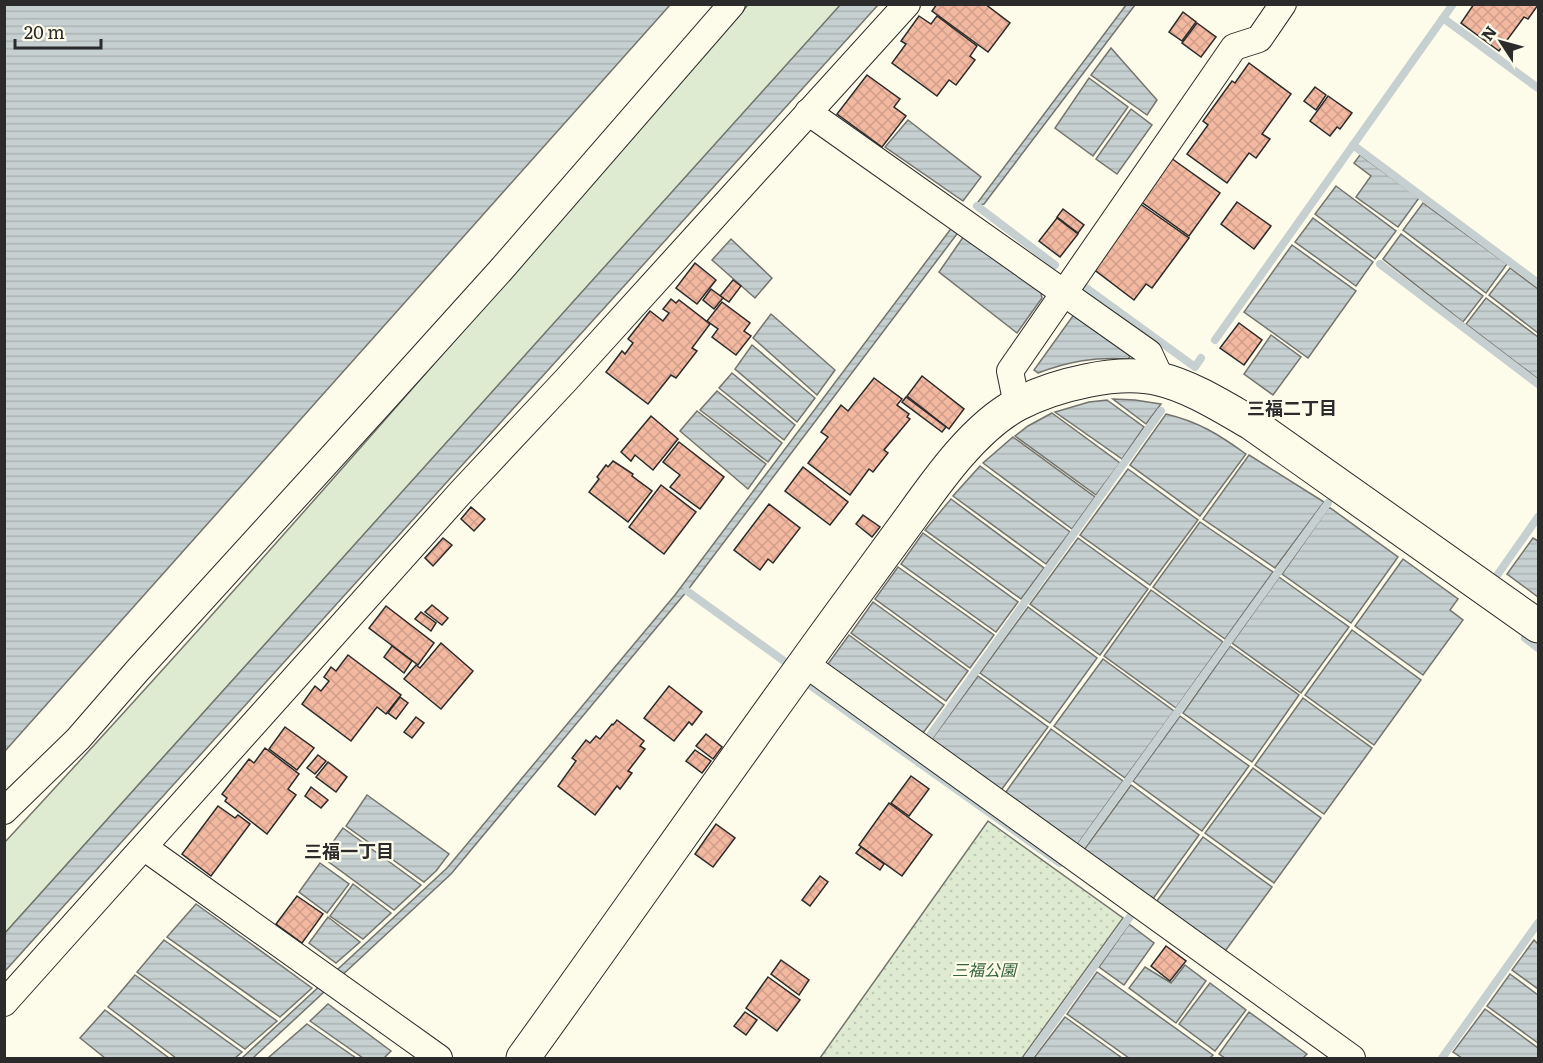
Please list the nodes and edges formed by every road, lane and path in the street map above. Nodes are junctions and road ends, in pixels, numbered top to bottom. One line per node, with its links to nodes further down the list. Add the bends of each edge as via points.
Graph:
1 (732, 4): 10 (street, via 500,271 78,739)
2 (907, 4): 4 (street)
3 (1283, 4): 5 (street, via 1259,39 1234,47)
4 (808, 112): 5 (street); 11 (street, via 461,492)
5 (1065, 293): 6 (street, via 1149,353); 7 (street, via 1010,371)
6 (1161, 379): 7 (street, via 1115,376 1054,389); 8 (street, via 1251,423)
7 (1017, 405): 9 (street, via 960,453)
8 (1539, 626)
9 (804, 663): 13 (street); 15 (street)
10 (4, 811)
11 (145, 848): 12 (street); 14 (street)
12 (4, 1003)
13 (524, 1058)
14 (439, 1059)
15 (1352, 1059)

